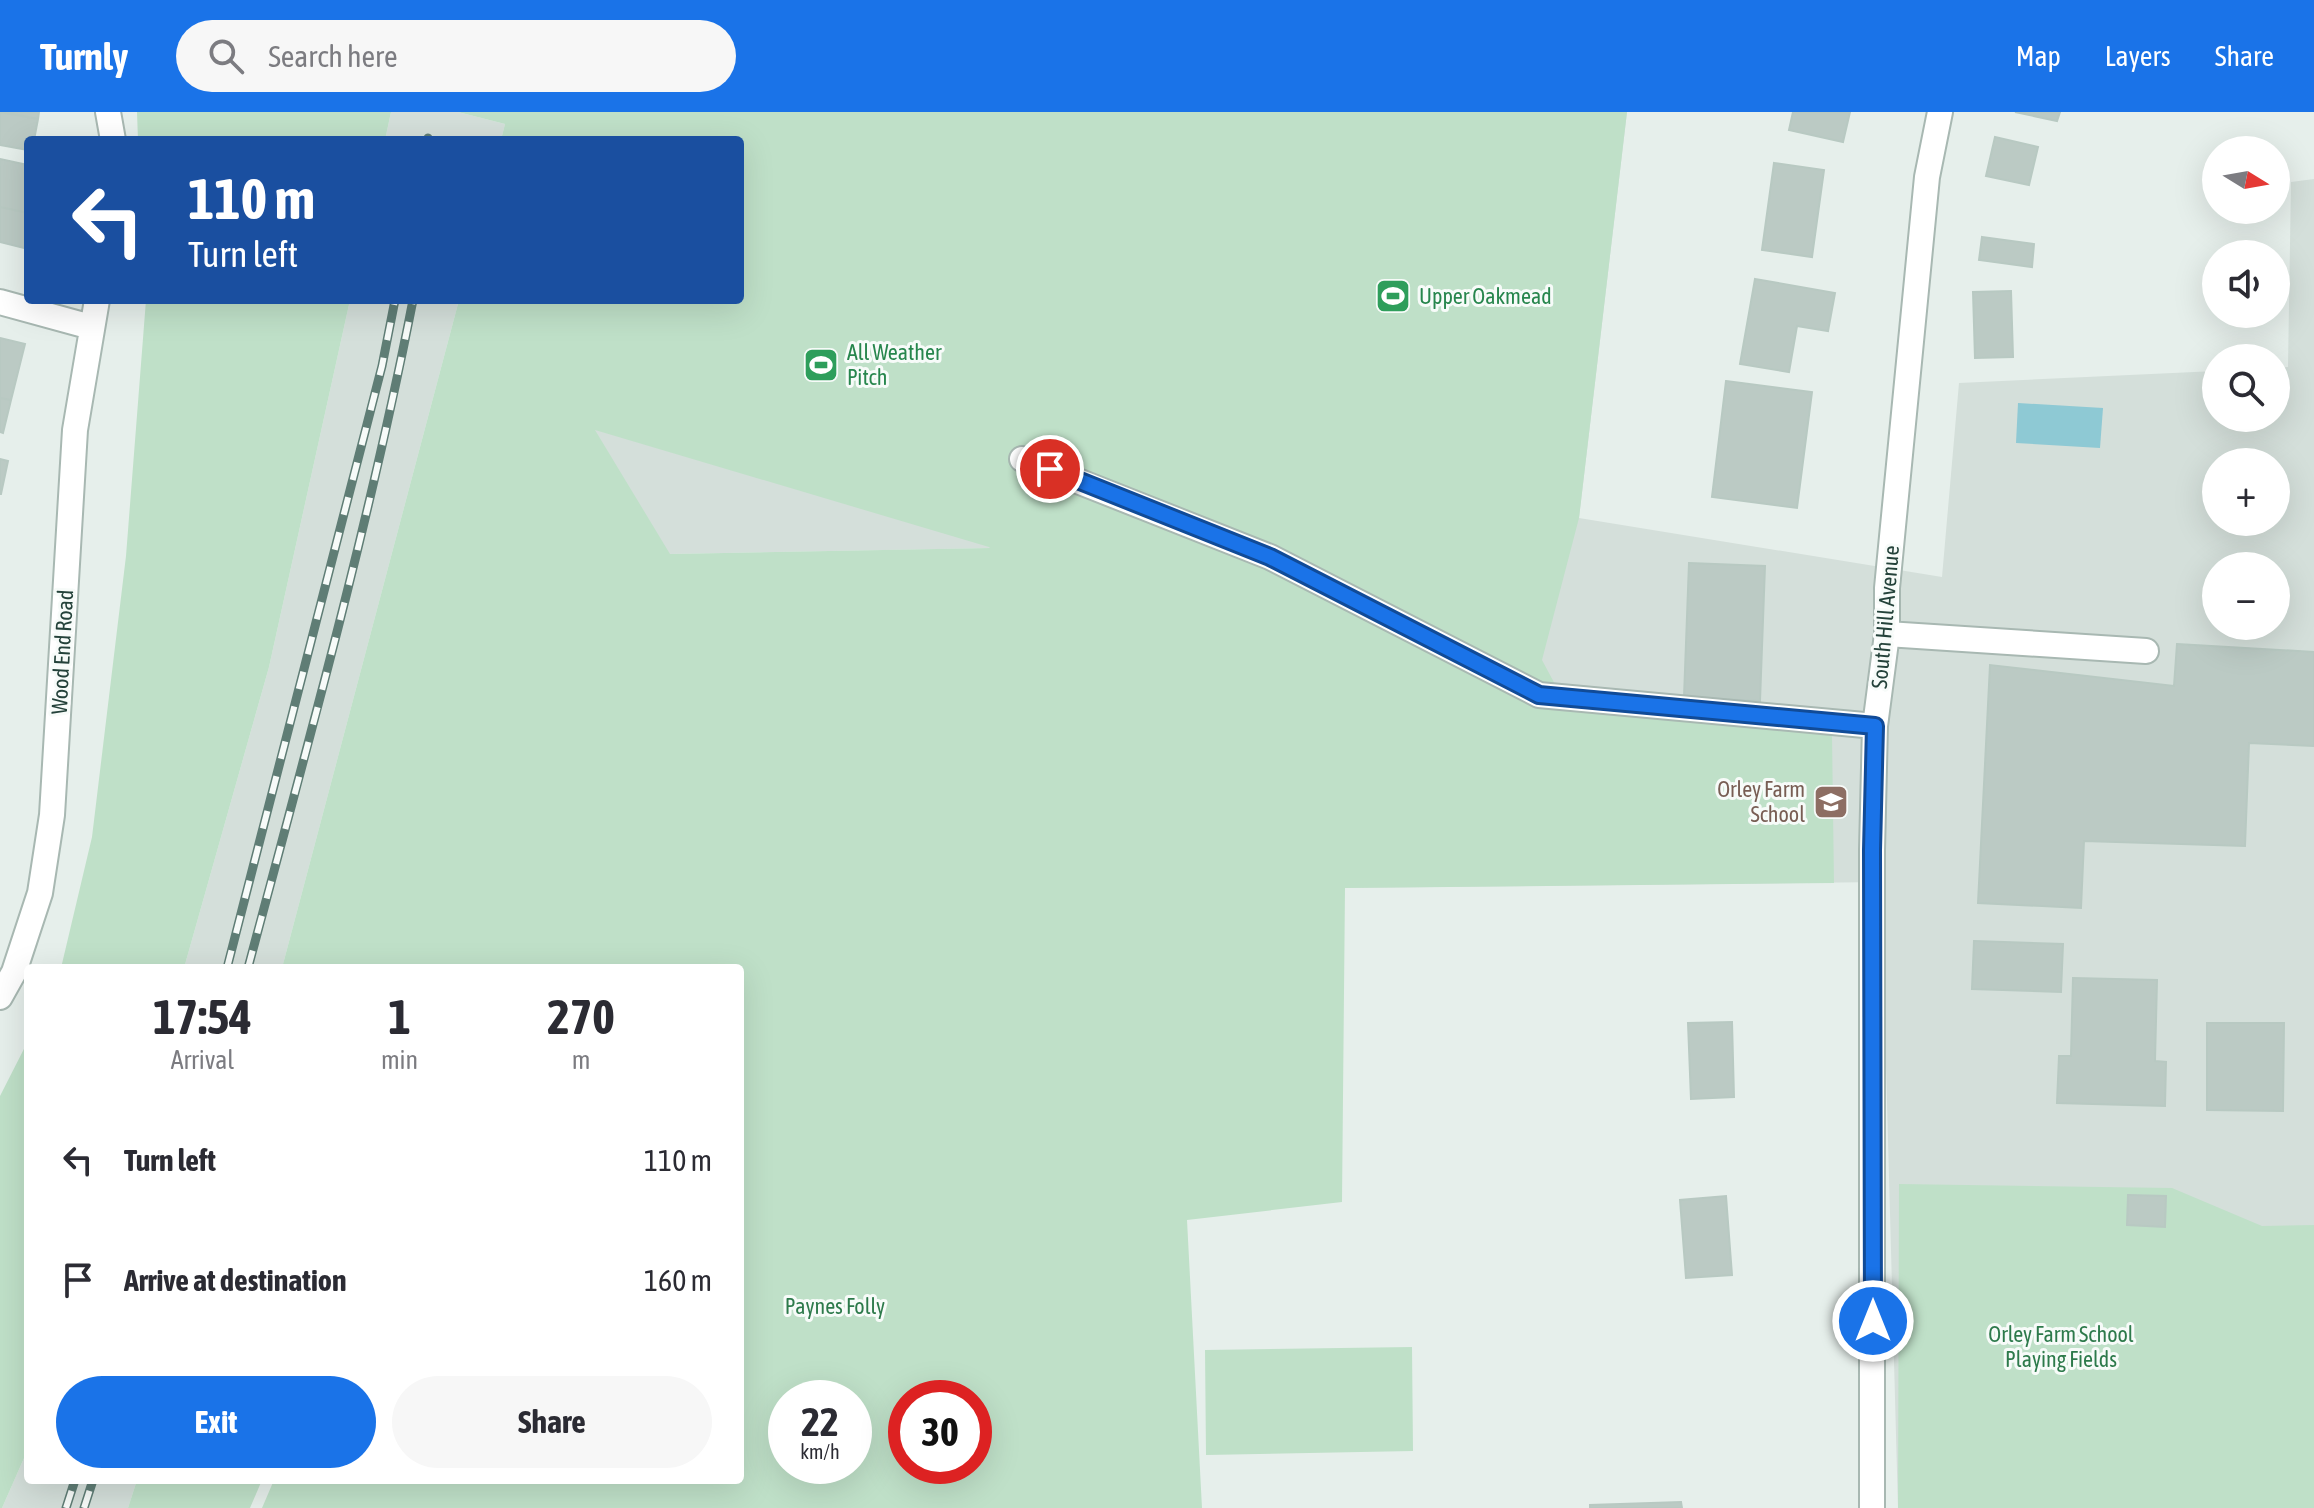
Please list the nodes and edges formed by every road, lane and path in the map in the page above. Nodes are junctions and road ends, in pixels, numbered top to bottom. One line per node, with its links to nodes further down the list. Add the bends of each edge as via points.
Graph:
1 (108, 112): 3 (street)
2 (1940, 112): 8 (street, South Hill Avenue, via 1927,177 1887,588)
3 (112, 136)
4 (0, 302): 6 (street)
5 (96, 304): 6 (street, Wood End Road)
6 (91, 327): 11 (street, Wood End Road, via 75,430 52,815 40,893 14,972)
7 (1022, 459): 10 (street, via 1270,557 1539,695)
8 (1887, 634): 9 (street); 10 (street, South Hill Avenue)
9 (2146, 651)
10 (1875, 726): 12 (street, South Hill Avenue)
11 (0, 997)
12 (1872, 1508)

